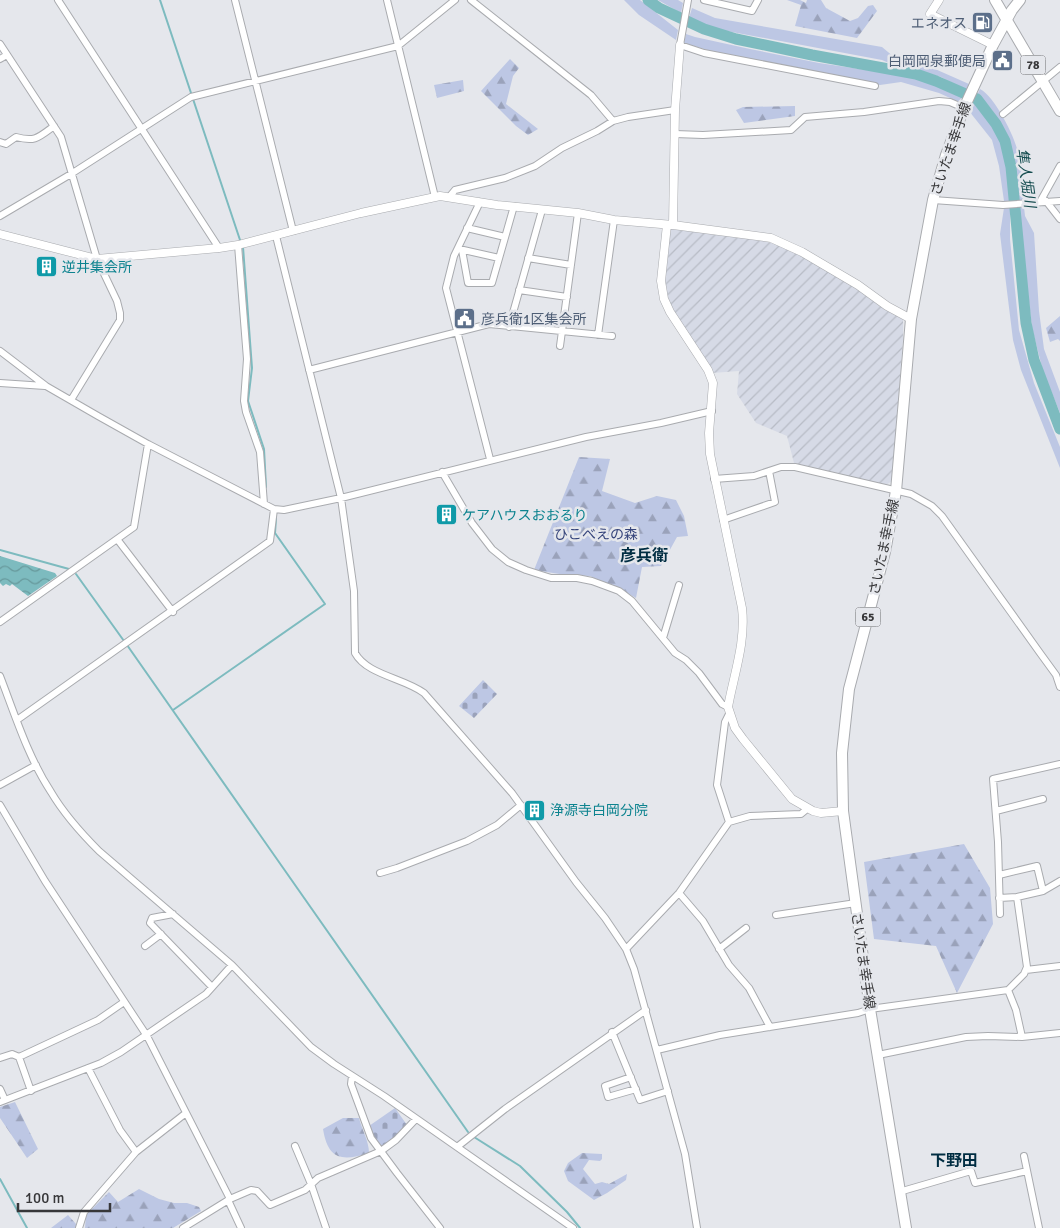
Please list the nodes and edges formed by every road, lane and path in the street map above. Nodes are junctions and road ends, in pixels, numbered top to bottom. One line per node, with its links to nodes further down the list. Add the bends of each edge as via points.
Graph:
1 (58, 0): 29 (street)
2 (235, 0): 21 (street)
3 (387, 0): 16 (street)
4 (455, 0): 16 (street)
5 (472, 0): 27 (street, via 591,95)
6 (704, 0): 7 (street, via 752,11)
7 (758, 0)
8 (939, 0): 15 (street, via 930,14)
9 (995, 0): 12 (main road, 78)
10 (1020, 0): 12 (main road, さいたま幸手線 / 65)
11 (688, 1): 14 (street)
12 (1007, 20): 15 (main road, さいたま幸手線 / 65); 20 (main road, 78)
13 (0, 44): 17 (street)
14 (680, 45): 22 (street, via 704,54); 24 (street)
15 (993, 45): 23 (main road, さいたま幸手線 / 65)
16 (398, 46): 21 (street); 35 (street)
17 (7, 55): 18 (street); 28 (street)
18 (0, 59)
19 (1060, 67): 20 (street)
20 (1042, 81): 25 (main road, 78); 26 (street)
21 (255, 82): 29 (street, via 191,97); 48 (street)
22 (875, 86)
23 (964, 108): 30 (street, via 939,101 864,112 805,116 791,130); 36 (main road, さいたま幸手線 / 65)
24 (675, 110): 27 (street); 30 (street)
25 (1060, 112)
26 (1003, 114)
27 (613, 120): 34 (street, via 535,166 505,178 455,190)
28 (54, 126): 31 (street, via 34,140 16,137 6,144); 33 (street, via 61,138)
29 (141, 129): 33 (street); 53 (street)
30 (675, 134): 46 (street)
31 (0, 142)
32 (1060, 166): 37 (street)
33 (71, 174): 43 (street); 57 (street)
34 (450, 196): 35 (street); 39 (street)
35 (435, 197): 48 (street)
36 (933, 200): 37 (street, via 1003,205); 61 (main road, さいたま幸手線 / 65)
37 (1043, 201): 38 (street); 44 (street)
38 (1060, 201)
39 (480, 202): 40 (street); 47 (street)
40 (514, 206): 41 (street); 51 (street)
41 (542, 210): 42 (street); 56 (street)
42 (578, 213): 45 (street); 58 (street)
43 (0, 216)
44 (1060, 218)
45 (614, 220): 46 (street); 65 (street)
46 (670, 225): 61 (street, via 771,238 802,252); 73 (street, via 662,281 664,300 708,370 713,383)
47 (467, 228): 51 (street); 54 (street)
48 (293, 231): 50 (street)
49 (0, 234): 57 (street)
50 (276, 236): 52 (street); 69 (street)
51 (505, 237): 55 (street)
52 (238, 245): 53 (street); 81 (street, via 248,359 244,402 260,452)
53 (219, 248): 57 (street)
54 (459, 250): 55 (street); 55 (street, via 468,283 492,283); 64 (street, via 454,256 446,288)
55 (499, 258)
56 (528, 258): 58 (street); 59 (street)
57 (97, 259): 72 (street, via 117,301 120,320)
58 (571, 265): 60 (street)
59 (519, 290): 60 (street); 62 (street)
60 (567, 296): 63 (street)
61 (911, 319): 79 (main road, さいたま幸手線 / 65)
62 (509, 327): 63 (street); 64 (street, via 489,324)
63 (562, 331): 65 (street); 67 (street)
64 (457, 332): 69 (street); 75 (street)
65 (598, 334): 66 (street)
66 (612, 336)
67 (560, 346)
68 (0, 351): 71 (street)
69 (309, 370): 80 (street)
70 (0, 383): 71 (street)
71 (46, 386): 72 (street)
72 (71, 400): 74 (street)
73 (712, 411): 75 (street); 78 (street, via 709,434)
74 (148, 444): 81 (street); 84 (street, via 134,527)
75 (490, 460): 77 (street)
76 (769, 471): 78 (street, via 754,476); 79 (street, via 795,467); 83 (street, via 774,502)
77 (442, 472): 80 (street); 88 (street, via 492,550 508,562 551,578 577,578 619,591 632,601)
78 (714, 479): 83 (street)
79 (896, 490): 91 (street, via 922,499 942,516 1056,675); 101 (main road, さいたま幸手線 / 65, via 885,552 846,706)
80 (342, 498): 82 (street, via 284,510); 99 (street, via 354,591 354,653 368,667 415,686 424,693)
81 (264, 504): 82 (street)
82 (274, 509): 86 (street, via 270,541)
83 (723, 520): 92 (street, via 744,624)
84 (118, 539): 86 (street); 87 (street)
85 (679, 585): 88 (street)
86 (172, 612): 93 (street)
87 (0, 622)
88 (663, 638): 92 (street, via 699,673)
89 (0, 676): 90 (street)
90 (2, 685): 93 (street)
91 (1060, 687)
92 (729, 711): 100 (street, via 743,739 792,799); 103 (street, via 717,785)
93 (17, 720): 95 (street)
94 (1060, 764): 102 (street, via 994,779)
95 (36, 765): 96 (street); 112 (street, via 53,796 82,835)
96 (0, 784)
97 (1043, 799): 102 (street)
98 (0, 805): 125 (street)
99 (521, 805): 104 (street, via 497,825 467,841); 118 (street)
100 (807, 809): 101 (street, via 820,813); 103 (street, via 801,814 750,816)
101 (843, 811): 111 (main road, さいたま幸手線 / 65)
102 (996, 811): 105 (street)
103 (729, 822): 108 (street)
104 (380, 873)
105 (998, 875): 107 (street, via 1037,866); 110 (street)
106 (1060, 881): 107 (street)
107 (1043, 891): 109 (street)
108 (679, 893): 118 (street); 119 (street, via 703,921)
109 (1017, 897): 110 (street); 122 (street)
110 (999, 898): 113 (street)
111 (856, 902): 114 (street); 127 (main road, さいたま幸手線 / 65)
112 (173, 914): 116 (street, via 152,918 150,923); 120 (street)
113 (1000, 914)
114 (776, 915)
115 (746, 928): 119 (street)
116 (161, 934): 117 (street); 123 (street)
117 (145, 946)
118 (626, 948): 126 (street)
119 (719, 949): 128 (street, via 749,988)
120 (232, 965): 123 (street); 138 (street, via 312,1047)
121 (1060, 966): 122 (street)
122 (1026, 970): 124 (street)
123 (212, 987): 131 (street)
124 (1008, 990): 127 (street); 132 (street)
125 (124, 1002): 131 (street); 135 (street, via 98,1020)
126 (646, 1010): 129 (street); 133 (street)
127 (870, 1010): 128 (street); 134 (main road, さいたま幸手線 / 65)
128 (770, 1027): 133 (street)
129 (612, 1032): 139 (street); 148 (street)
130 (1060, 1034): 132 (street)
131 (147, 1036): 137 (street); 145 (street)
132 (1022, 1037): 134 (street, via 966,1037)
133 (657, 1050): 143 (street)
134 (878, 1055): 154 (main road, さいたま幸手線 / 65)
135 (18, 1057): 136 (street, via 12,1054); 142 (street)
136 (0, 1058)
137 (88, 1068): 142 (street); 150 (street, via 120,1130)
138 (352, 1076): 146 (street); 149 (street, via 351,1084 371,1138)
139 (631, 1077): 141 (street); 141 (street, via 604,1086 608,1097)
140 (0, 1089): 144 (street)
141 (636, 1089): 143 (street, via 640,1100)
142 (31, 1090): 144 (street)
143 (668, 1091): 162 (street, via 685,1154)
144 (2, 1101)
145 (186, 1113): 150 (street); 155 (street)
146 (416, 1119): 148 (street); 149 (street)
147 (295, 1146): 153 (street)
148 (458, 1147): 161 (street)
149 (381, 1151): 153 (street); 160 (street)
150 (136, 1152): 156 (street, via 84,1212)
151 (1024, 1156): 152 (street)
152 (1027, 1171): 154 (street, via 975,1183 971,1171); 164 (street)
153 (311, 1184): 155 (street, via 305,1190 270,1205 257,1191 251,1190); 159 (street)
154 (899, 1192): 163 (main road, さいたま幸手線 / 65)
155 (229, 1200): 157 (street); 158 (street)
156 (79, 1228)
157 (183, 1228)
158 (241, 1228)
159 (326, 1228)
160 (440, 1228)
161 (573, 1228)
162 (697, 1228)
163 (906, 1228)
164 (1039, 1228)

